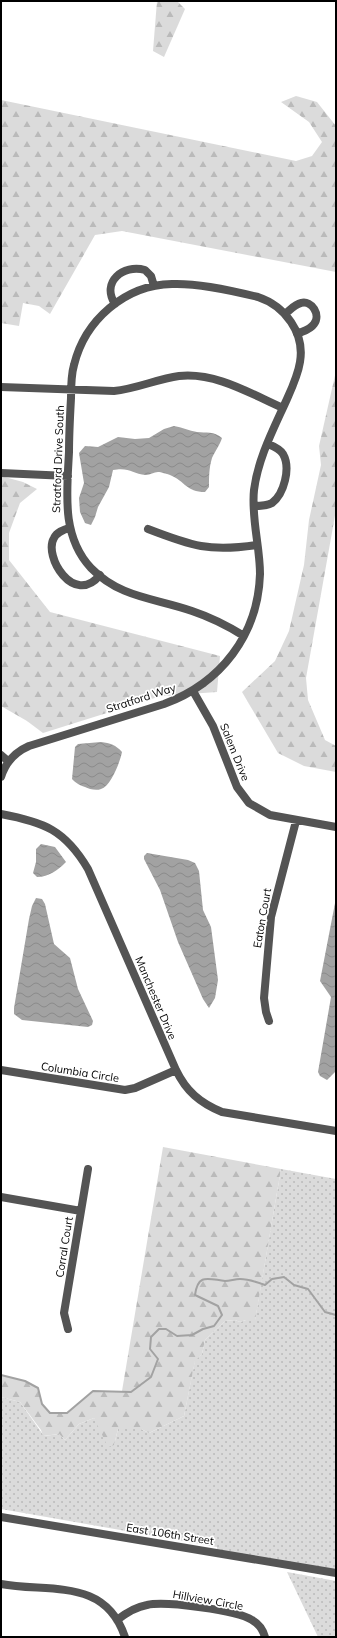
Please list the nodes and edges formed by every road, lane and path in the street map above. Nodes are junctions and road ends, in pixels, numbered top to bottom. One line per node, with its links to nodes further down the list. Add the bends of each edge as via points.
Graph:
1 (154, 286): 2 (street, Stratford Drive South, via 134,292); 2 (street, via 151,276 145,270 122,272 112,281 110,287 110,297); 3 (street, Stratford Drive South, via 182,284 247,294 266,299)
2 (115, 304): 6 (street, Stratford Drive South, via 94,323 80,347 74,364)
3 (285, 314): 4 (street); 4 (street, via 303,302 309,304 317,314 315,324)
4 (297, 334): 7 (street, Stratford Way, via 300,363)
5 (1, 387): 6 (street)
6 (71, 390): 7 (street, via 128,390 180,376 200,376 222,382); 10 (street, Stratford Drive South)
7 (283, 408): 8 (street, Stratford Way)
8 (268, 444): 11 (street, Stratford Way, via 258,470); 11 (street, via 283,454 285,481 272,503)
9 (1, 473): 10 (street)
10 (68, 476): 12 (street, Stratford Drive South)
11 (254, 506): 14 (street, Stratford Way)
12 (69, 528): 15 (street, Stratford Drive South, via 78,550 91,568); 15 (street, Stratford Drive South, via 57,534 52,543 58,568 70,581 81,586 89,585)
13 (148, 529): 14 (street, via 200,547)
14 (257, 545): 16 (street, Stratford Way, via 260,574 258,591 252,618)
15 (100, 575): 16 (street, Stratford Drive South, via 125,592 193,611)
16 (244, 636): 17 (street, Stratford Way, via 238,648 220,670)
17 (192, 691): 19 (street, Stratford Way, via 164,704 29,746); 22 (street, Salem Drive, via 213,726 242,795 249,803 270,815)
18 (1, 755): 19 (street)
19 (8, 761): 20 (street, Stratford Way)
20 (1, 777)
21 (1, 814): 26 (street, Manchester Drive, via 45,826 61,836 80,856)
22 (296, 820): 23 (street, Salem Drive); 24 (street, Eaton Court, via 271,917 264,998)
23 (336, 827)
24 (269, 1021)
25 (1, 1070): 26 (street, Columbia Circle, via 125,1090)
26 (176, 1070): 27 (street, Manchester Drive, via 194,1097 222,1112)
27 (336, 1131)
28 (88, 1169): 30 (street, Corral Court)
29 (1, 1198): 30 (street)
30 (81, 1211): 31 (street, Corral Court, via 64,1313)
31 (68, 1329)
32 (1, 1517): 33 (street, East 106th Street)
33 (336, 1573)
34 (1, 1584): 35 (street, via 83,1592 103,1604)
35 (117, 1620): 36 (street); 37 (street, Hillview Circle, via 139,1607 168,1603 241,1615 258,1625)
36 (125, 1637)
37 (265, 1637)

